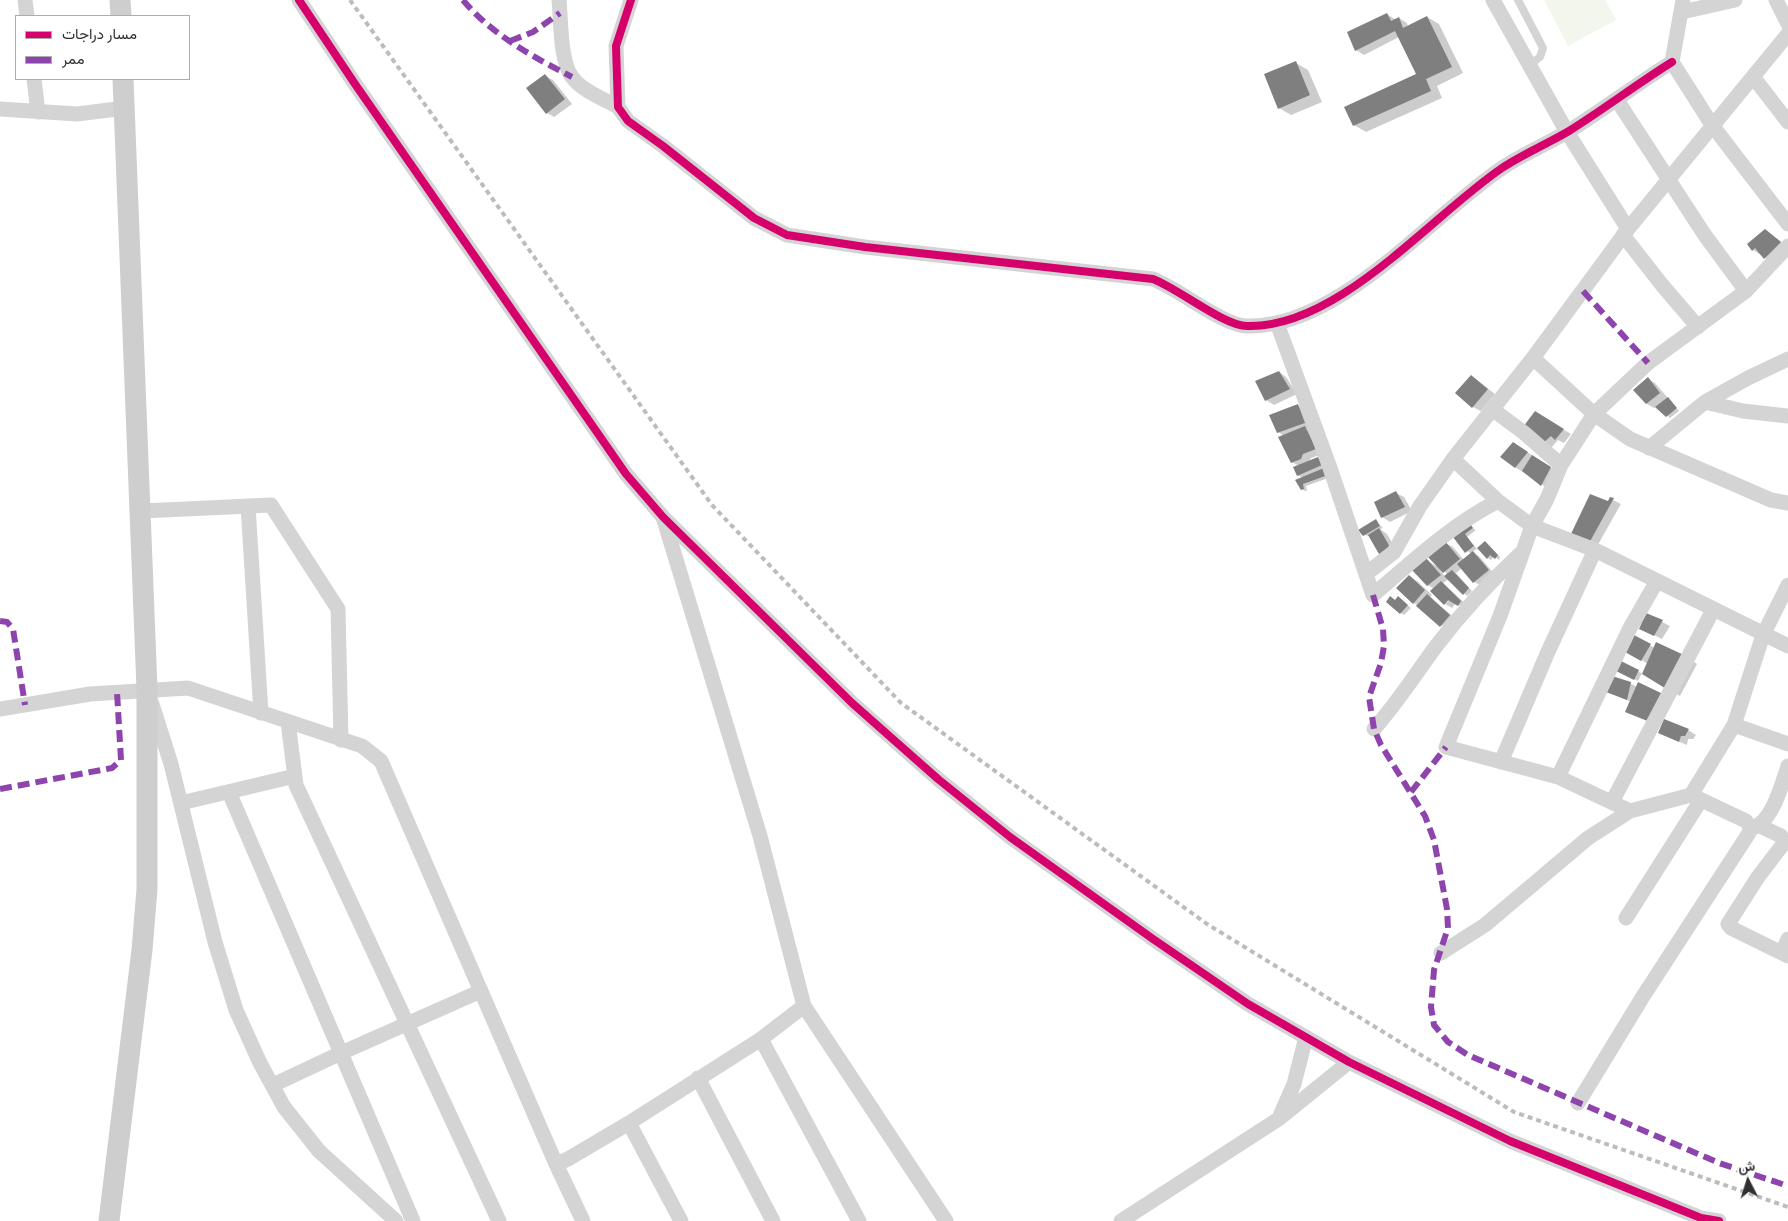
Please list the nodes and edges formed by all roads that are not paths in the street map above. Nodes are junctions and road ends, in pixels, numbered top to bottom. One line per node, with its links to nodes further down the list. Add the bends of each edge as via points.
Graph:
1 (25, 0): 11 (street)
2 (120, 0): 12 (street)
3 (299, 0): 48 (street, via 621,466)
4 (559, 0): 21 (street, via 565,60 572,77 587,90)
5 (631, 0): 21 (street, via 616,46)
6 (1493, 0): 16 (street)
7 (1518, 0): 16 (lane, via 1543,48 1540,57)
8 (1735, 0): 10 (street)
9 (1776, 0): 13 (street)
10 (1682, 6): 15 (street)
11 (27, 15)
12 (121, 15)
13 (1788, 24)
14 (1788, 34): 17 (street)
15 (1672, 62): 20 (street); 26 (street)
16 (1530, 65): 27 (street)
17 (1754, 78): 25 (street); 26 (street)
18 (34, 80): 24 (street)
19 (123, 80): 22 (street)
20 (1617, 100): 27 (street); 28 (street)
21 (618, 107): 33 (street, via 628,122 754,218 787,235 865,247 1153,279 1184,294 1220,318 1246,326)
22 (125, 108): 24 (street, via 77,114); 47 (street)
23 (0, 109): 24 (street)
24 (38, 112)
25 (1788, 122)
26 (1712, 125): 28 (street); 29 (street)
27 (1567, 132): 30 (street); 33 (street, via 1502,168 1367,276 1321,308)
28 (1669, 178): 30 (street); 32 (street, via 1704,234)
29 (1788, 224)
30 (1626, 232): 34 (street, via 1662,285); 35 (street)
31 (1788, 246): 32 (street)
32 (1746, 291): 34 (street)
33 (1277, 323): 52 (street)
34 (1698, 327): 39 (street, via 1648,363)
35 (1534, 358): 38 (street); 39 (street)
36 (1788, 359): 37 (street)
37 (1705, 402): 40 (street, via 1743,411); 41 (street)
38 (1492, 410): 42 (street); 43 (street)
39 (1594, 414): 41 (street); 43 (street)
40 (1788, 416)
41 (1649, 448): 45 (street, via 1771,500)
42 (1453, 459): 44 (street); 52 (street, via 1420,506 1394,552)
43 (1561, 465): 49 (street, via 1548,499)
44 (1498, 501): 49 (street); 52 (street, via 1450,531 1373,594)
45 (1788, 503)
46 (248, 506): 47 (street); 60 (street); 64 (street, via 271,505 338,609)
47 (142, 511): 58 (street)
48 (663, 517): 81 (street, via 760,836); 83 (street, via 852,703 938,779 1010,837 1153,939 1248,1004)
49 (1532, 526): 50 (street); 51 (street)
50 (1595, 550): 53 (street); 66 (street)
51 (1523, 551): 63 (street, via 1477,596 1435,647 1395,706); 66 (street, via 1446,746)
52 (1366, 574)
53 (1657, 581): 55 (street); 69 (street, via 1630,628)
54 (1788, 585): 56 (street)
55 (1713, 610): 56 (street); 72 (street)
56 (1764, 634): 57 (street); 62 (street)
57 (1788, 646)
58 (147, 689): 59 (street, via 90,694); 60 (street, via 188,688); 73 (street); 93 (street, via 147,889)
59 (0, 709)
60 (261, 713): 61 (street)
61 (288, 722): 64 (street); 68 (street)
62 (1734, 725): 65 (street); 71 (street)
63 (1374, 729)
64 (341, 740): 80 (street, via 362,746 381,761)
65 (1788, 744)
66 (1502, 762): 69 (street)
67 (1788, 766): 75 (street, via 1778,795)
68 (295, 776): 70 (street); 82 (street, via 296,785)
69 (1558, 777): 72 (street)
70 (229, 792): 73 (street); 85 (street)
71 (1696, 798): 74 (street); 75 (street); 76 (street)
72 (1612, 802): 74 (street)
73 (181, 803): 88 (street, via 215,942 236,1010)
74 (1630, 811): 78 (street, via 1588,838 1485,925)
75 (1755, 827): 79 (street, via 1781,836 1784,843 1728,924); 89 (street)
76 (1626, 918)
77 (1788, 939): 79 (street)
78 (1441, 953)
79 (1785, 955)
80 (481, 992): 82 (street); 92 (street)
81 (804, 1006): 84 (street); 101 (street)
82 (407, 1024): 85 (street); 96 (street)
83 (1306, 1037): 86 (street); 90 (street, via 1294,1084)
84 (761, 1039): 87 (street); 100 (street)
85 (341, 1052): 88 (street); 95 (street)
86 (1349, 1062): 90 (street); 103 (street, via 1510,1140 1692,1214)
87 (698, 1078): 91 (street); 99 (street)
88 (273, 1085): 94 (street, via 284,1106 319,1151)
89 (1578, 1103)
90 (1280, 1118): 102 (street)
91 (629, 1123): 92 (street); 98 (street)
92 (556, 1164): 97 (street)
93 (109, 1221)
94 (396, 1221)
95 (413, 1221)
96 (499, 1221)
97 (583, 1221)
98 (681, 1221)
99 (773, 1221)
100 (859, 1221)
101 (946, 1221)
102 (1121, 1221)
103 (1719, 1221)

